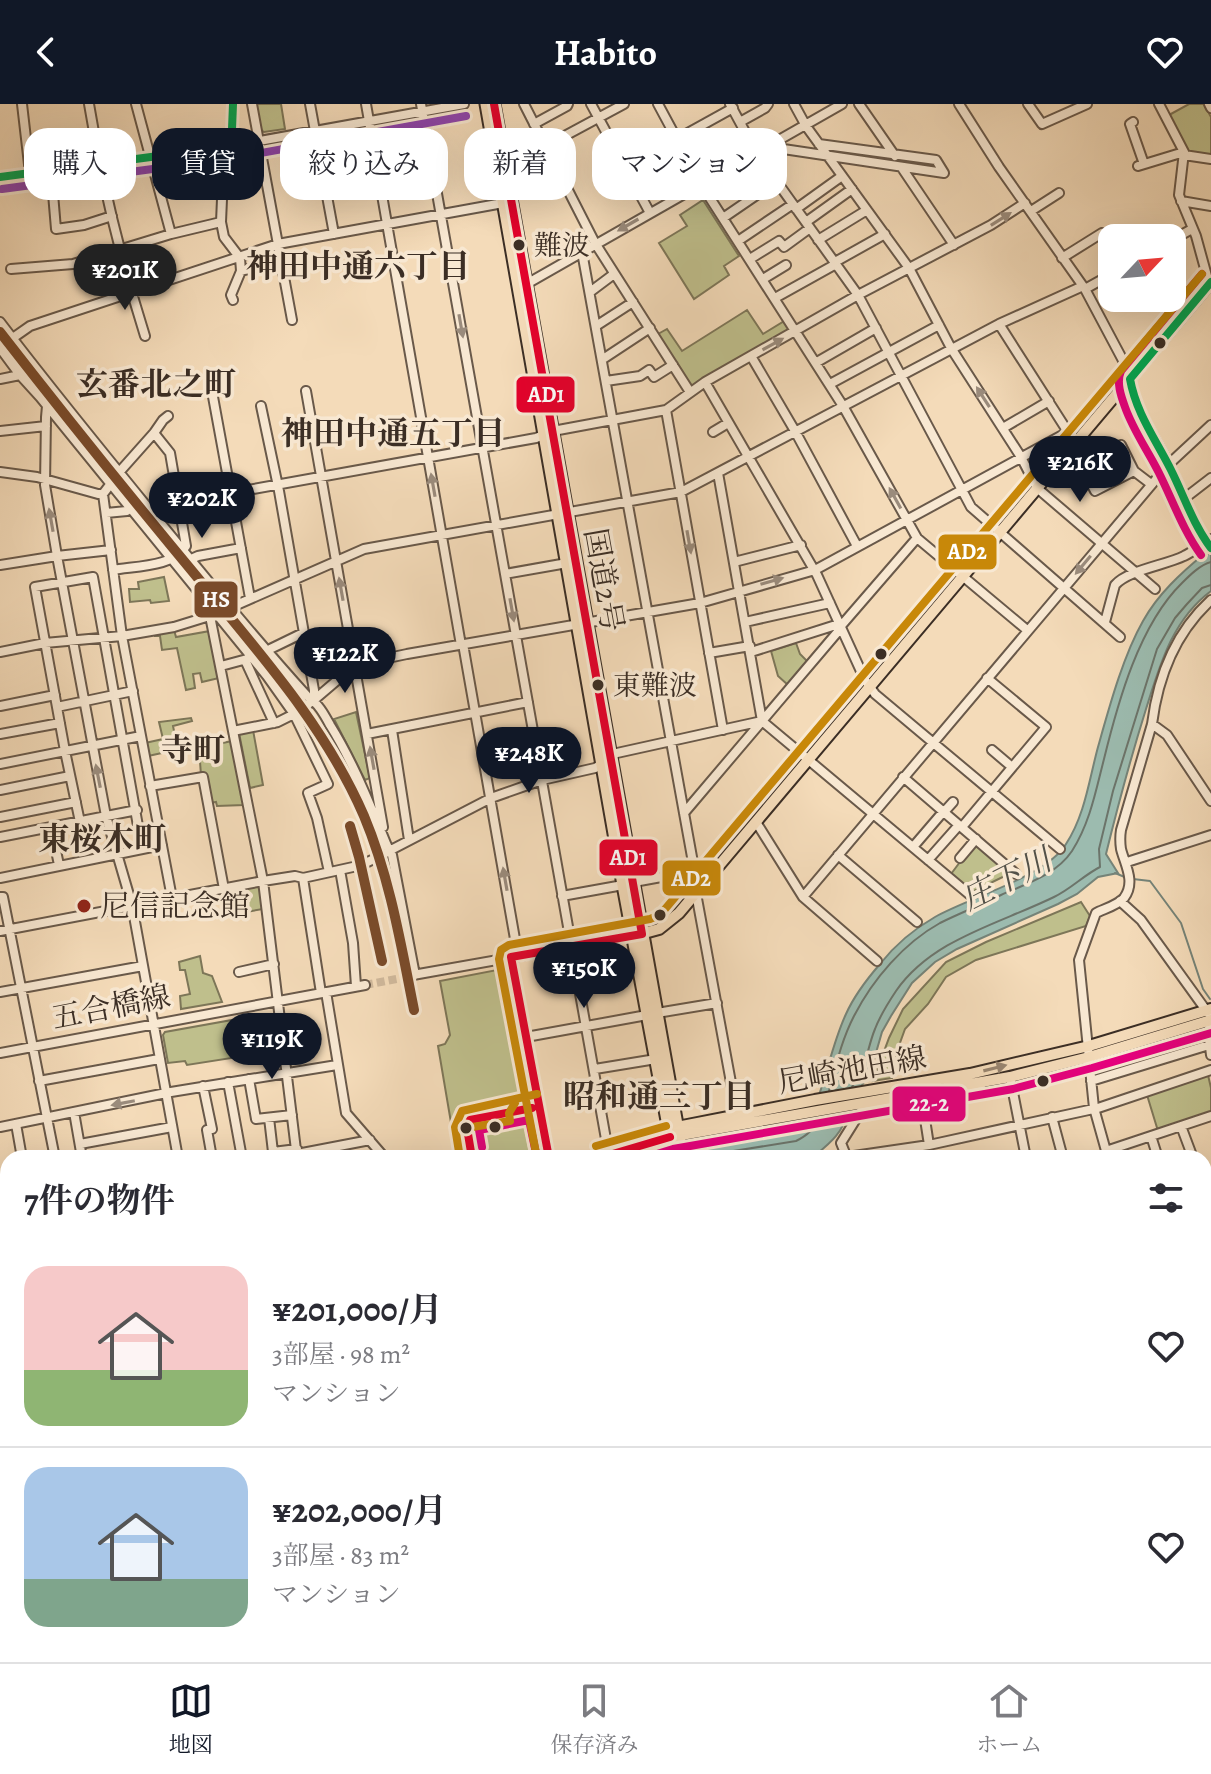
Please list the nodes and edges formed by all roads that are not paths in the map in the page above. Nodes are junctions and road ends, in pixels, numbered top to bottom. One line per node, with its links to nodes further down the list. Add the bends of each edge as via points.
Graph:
1 (22, 104): 34 (street)
2 (89, 104): 35 (street)
3 (136, 104): 51 (street)
4 (233, 104): 36 (street)
5 (252, 104): 37 (street)
6 (310, 104): 38 (street)
7 (366, 104): 29 (street)
8 (464, 104): 27 (street)
9 (486, 104): 74 (highway, 国道2号)
10 (494, 104): 112 (highway, 国道2号)
11 (524, 104): 32 (street)
12 (568, 104): 32 (street)
13 (591, 104): 28 (street)
14 (624, 104): 28 (street)
15 (671, 104): 25 (street)
16 (768, 104): 30 (street)
17 (794, 104): 33 (street)
18 (842, 104): 33 (street)
19 (859, 104): 50 (street)
20 (959, 104): 77 (street)
21 (1028, 104): 26 (street, via 1042,124)
22 (1087, 104): 26 (street)
23 (1159, 104): 49 (street)
24 (732, 106): 30 (street); 43 (street)
25 (659, 107): 42 (street)
26 (1070, 107)
27 (422, 108): 29 (street); 80 (street)
28 (599, 118): 45 (street); 79 (street)
29 (369, 122): 39 (street); 40 (street)
30 (740, 122): 44 (street)
31 (1133, 122): 49 (street, via 1129,134 1141,165)
32 (534, 124): 41 (street)
33 (806, 126): 46 (street); 47 (street)
34 (25, 128)
35 (93, 128)
36 (232, 128)
37 (257, 128)
38 (314, 128)
39 (337, 128)
40 (370, 128)
41 (536, 128)
42 (671, 128)
43 (695, 128)
44 (743, 128)
45 (576, 130)
46 (787, 136)
47 (819, 144): 50 (street); 53 (street)
48 (787, 149): 53 (street)
49 (1184, 154): 55 (street); 73 (street)
50 (894, 155): 57 (street); 57 (street, via 936,160 944,173)
51 (149, 157): 52 (street); 54 (street); 88 (street)
52 (152, 157)
53 (828, 157): 57 (street); 59 (street)
54 (136, 159)
55 (1211, 159)
56 (264, 168): 95 (street)
57 (902, 168): 96 (street)
58 (24, 174): 60 (street)
59 (842, 176): 61 (street); 75 (street)
60 (0, 177)
61 (852, 189): 78 (street); 85 (street)
62 (1056, 193): 77 (street)
63 (787, 196): 75 (street)
64 (54, 200): 81 (street, via 56,229)
65 (108, 200): 81 (street)
66 (222, 200): 83 (street)
67 (328, 200): 89 (street)
68 (383, 200): 84 (street)
69 (573, 200): 94 (street)
70 (673, 200): 79 (street)
71 (711, 200): 82 (street)
72 (749, 200): 82 (street)
73 (1181, 201): 76 (street); 86 (street)
74 (503, 203): 80 (street); 112 (highway, 国道2号)
75 (794, 206): 85 (street); 93 (street)
76 (1211, 206)
77 (1028, 207): 96 (street, one-way to 77); 100 (street)
78 (867, 210): 90 (street); 92 (street)
79 (650, 213): 94 (street, one-way to 94)
80 (441, 215): 84 (street); 166 (street, one-way to 166)
81 (112, 216): 97 (street)
82 (723, 218): 93 (street)
83 (221, 222): 88 (street); 99 (street, via 224,237)
84 (387, 224): 89 (street); 169 (street)
85 (808, 225): 92 (street); 101 (street, via 784,247 779,241)
86 (1192, 229): 87 (street); 111 (street)
87 (1186, 232)
88 (171, 234): 97 (street)
89 (334, 234): 95 (street)
90 (885, 234): 102 (street); 105 (street)
91 (1098, 236): 100 (street)
92 (818, 240): 102 (street)
93 (738, 241): 101 (street)
94 (595, 243): 98 (street); 108 (street)
95 (278, 244): 99 (street); 120 (street)
96 (954, 245): 105 (street)
97 (120, 250): 106 (street, via 73,264); 115 (street)
98 (582, 252): 112 (street); 114 (street)
99 (240, 258): 107 (street); 115 (street)
100 (1062, 258): 113 (street)
101 (750, 259): 109 (street)
102 (835, 263): 116 (street); 117 (street)
103 (786, 265): 109 (street)
104 (256, 267): 107 (street)
105 (909, 268): 116 (street); 123 (street)
106 (11, 269)
107 (241, 271): 118 (street)
108 (614, 274): 114 (street); 119 (street)
109 (763, 279): 117 (street)
110 (1098, 281): 113 (street)
111 (1210, 285): 141 (main road)
112 (522, 286): 164 (highway, 国道2号)
113 (1084, 288): 122 (street); 141 (street)
114 (590, 292): 124 (street)
115 (131, 293): 128 (street); 129 (street, via 30,326)
116 (858, 295): 126 (street); 127 (street)
117 (775, 298): 127 (street)
118 (233, 300)
119 (633, 302): 124 (street); 125 (street)
120 (292, 320)
121 (0, 322): 129 (street)
122 (999, 324): 131 (street); 148 (street)
123 (939, 325): 131 (street); 132 (street)
124 (596, 326): 134 (street)
125 (650, 328): 134 (street); 136 (street)
126 (876, 328): 132 (street); 135 (street)
127 (797, 331): 133 (street, one-way to 127); 135 (street)
128 (145, 336)
129 (12, 338): 130 (street); 147 (street)
130 (0, 347): 138 (street)
131 (951, 348): 137 (street); 158 (street, one-way to 131)
132 (889, 352): 137 (street); 144 (street)
133 (751, 356): 143 (street); 160 (street)
134 (603, 359): 142 (street)
135 (817, 362): 144 (street)
136 (673, 365): 142 (street, via 654,377 649,370); 146 (street)
137 (901, 374): 151 (street); 183 (street)
138 (20, 375): 140 (street); 149 (street)
139 (209, 375): 186 (street)
140 (0, 379)
141 (1130, 379): 165 (main road); 170 (street, via 1133,397)
142 (606, 381): 154 (street)
143 (705, 382): 146 (street); 155 (street)
144 (830, 384): 151 (street)
145 (306, 391): 176 (street)
146 (690, 392): 152 (street)
147 (54, 393): 149 (street); 174 (street)
148 (1049, 401): 158 (street); 162 (street)
149 (47, 406): 157 (street); 179 (street)
150 (261, 406): 181 (street)
151 (843, 406): 160 (street); 194 (street, one-way to 151)
152 (666, 410): 154 (street); 184 (street)
153 (165, 416): 163 (street)
154 (613, 420): 164 (street); 188 (street)
155 (728, 423): 161 (street); 167 (street)
156 (1211, 425): 170 (street)
157 (46, 426): 159 (street); 178 (street)
158 (1003, 428): 168 (street)
159 (0, 431)
160 (795, 431): 167 (street); 202 (street)
161 (713, 432)
162 (1068, 432): 165 (street); 168 (street)
163 (154, 433): 174 (street); 189 (street, via 170,453)
164 (549, 434): 166 (street); 192 (highway, 国道2号)
165 (1074, 445): 171 (street); 182 (main road)
166 (483, 448): 169 (street); 195 (street)
167 (748, 456): 175 (street); 201 (street)
168 (1021, 457): 182 (street); 183 (street)
169 (428, 458): 176 (street); 197 (street, one-way to 169)
170 (1169, 464): 180 (street); 187 (street)
171 (1082, 465): 172 (street, via 1095,491); 172 (street, via 1121,445)
172 (1134, 471): 180 (street)
173 (0, 472): 178 (street)
174 (119, 472): 179 (street); 190 (street)
175 (718, 473): 184 (street); 210 (street)
176 (321, 478): 181 (street); 209 (street)
177 (1211, 478): 187 (street)
178 (45, 480): 185 (street); 206 (street, one-way to 178)
179 (111, 484): 185 (street); 191 (street)
180 (1151, 484): 199 (street)
181 (278, 485): 186 (street); 218 (street)
182 (1037, 488): 196 (main road); 199 (street)
183 (961, 490): 194 (street); 196 (street, via 973,509)
184 (681, 492): 188 (street); 225 (street, one-way to 225)
185 (103, 494): 193 (street)
186 (230, 494): 189 (street); 203 (street)
187 (1185, 498): 200 (street)
188 (628, 501): 192 (street); 228 (street)
189 (178, 502): 190 (street); 205 (street)
190 (148, 508): 191 (street); 205 (street)
191 (134, 512): 193 (street); 207 (street)
192 (563, 512): 195 (street); 211 (highway, 国道2号); 232 (highway, 国道2号)
193 (106, 513): 204 (street)
194 (907, 520): 198 (street); 202 (street)
195 (496, 524): 197 (street); 216 (street)
196 (1000, 532): 217 (main road); 220 (street)
197 (442, 534): 209 (street, via 364,549); 242 (street)
198 (917, 538): 217 (street); 233 (street)
199 (1101, 542): 215 (street); 220 (street, one-way to 220)
200 (1209, 543): 215 (street)
201 (801, 545): 210 (street); 214 (street)
202 (857, 546): 214 (street)
203 (241, 548): 208 (street); 223 (street)
204 (111, 550): 206 (street); 213 (street)
205 (183, 551): 207 (street); 208 (street)
206 (57, 556): 212 (street); 219 (street)
207 (172, 559): 213 (street); 229 (street)
208 (189, 560): 227 (street)
209 (336, 561): 218 (street); 248 (street, one-way to 209)
210 (734, 562): 222 (street)
211 (567, 563): 216 (street); 232 (highway, 国道2号)
212 (0, 565)
213 (113, 570): 236 (street)
214 (815, 570): 222 (street, one-way to 214); 226 (street)
215 (1136, 572): 221 (street); 231 (street, via 1115,585)
216 (505, 574): 237 (street, one-way to 237)
217 (963, 577): 234 (street); 251 (main road)
218 (294, 579): 223 (street); 235 (street)
219 (62, 583): 238 (street, via 93,577); 240 (street); 241 (street, via 35,587)
220 (1065, 587): 231 (street); 234 (street)
221 (1155, 589)
222 (739, 591): 225 (street); 230 (street)
223 (250, 598): 227 (street)
224 (1211, 600): 265 (street, via 1174,648)
225 (700, 603): 228 (street); 246 (street)
226 (830, 603): 230 (street); 233 (street)
227 (229, 608): 229 (street); 245 (street)
228 (648, 613): 232 (street); 273 (street)
229 (213, 615): 236 (street); 247 (street); 249 (street)
230 (745, 622): 243 (street)
231 (1105, 622): 239 (street)
232 (582, 623): 237 (street); 278 (highway, 国道2号)
233 (840, 626): 243 (street); 251 (street); 262 (street)
234 (1027, 630): 250 (street)
235 (303, 633): 245 (street); 255 (street)
236 (122, 636): 238 (street); 252 (street)
237 (516, 636): 242 (street); 257 (street)
238 (104, 637): 240 (street); 254 (street)
239 (1120, 637)
240 (73, 640): 241 (street); 256 (street)
241 (45, 643): 244 (street); 253 (street)
242 (462, 644): 248 (street); 260 (street)
243 (750, 649): 246 (street); 262 (street)
244 (0, 651)
245 (266, 651): 255 (street)
246 (709, 653): 267 (street)
247 (248, 658): 249 (street); 261 (street); 264 (street)
248 (355, 665): 255 (street); 270 (street)
249 (221, 666): 268 (street)
250 (987, 678): 274 (street); 281 (street, via 1046,727)
251 (870, 687): 274 (street); 279 (main road)
252 (133, 691): 254 (street); 271 (street)
253 (55, 695): 258 (street); 259 (street)
254 (115, 695): 256 (street); 272 (street)
255 (314, 700): 261 (street); 303 (street)
256 (84, 701): 259 (street); 275 (street)
257 (528, 702): 260 (street); 284 (street)
258 (0, 706)
259 (57, 707): 263 (street)
260 (476, 713): 266 (street); 288 (street)
261 (294, 714): 264 (street); 320 (street, via 328,784 308,793)
262 (762, 721): 267 (street); 279 (street); 294 (street)
263 (60, 723): 269 (street); 277 (street)
264 (274, 723): 268 (street)
265 (1152, 724): 289 (street, via 1167,735); 316 (street, via 1121,830)
266 (392, 730): 270 (street); 306 (street)
267 (723, 730): 273 (street)
268 (233, 731): 324 (street)
269 (0, 734)
270 (367, 734): 303 (street, one-way to 270)
271 (141, 736): 272 (street); 285 (street)
272 (123, 740): 275 (street); 292 (street)
273 (671, 741): 278 (street); 294 (street)
274 (932, 743): 283 (street); 287 (street)
275 (92, 746): 277 (street); 296 (street, one-way to 275)
276 (992, 750): 281 (street)
277 (65, 751): 280 (street); 282 (street)
278 (606, 760): 284 (street); 325 (highway, 国道2号)
279 (809, 760): 295 (street); 299 (main road)
280 (0, 764)
281 (1012, 767): 287 (street)
282 (70, 776): 286 (street); 290 (street)
283 (903, 777): 293 (street); 295 (street)
284 (542, 780): 288 (street); 329 (street)
285 (150, 786): 307 (street); 326 (street, via 203,777)
286 (0, 790)
287 (991, 792): 300 (street); 310 (street)
288 (491, 798): 306 (street); 339 (street, one-way to 288)
289 (1211, 801)
290 (76, 802): 297 (street); 298 (street)
291 (953, 802): 293 (street)
292 (137, 810): 296 (street); 309 (street)
293 (944, 812): 300 (street); 308 (street)
294 (684, 813): 319 (street)
295 (873, 813): 308 (street); 313 (street)
296 (106, 816): 298 (street); 312 (street)
297 (0, 817)
298 (80, 822): 301 (street)
299 (756, 822): 327 (main road); 331 (street)
300 (960, 826): 305 (street); 315 (street)
301 (51, 827): 304 (street); 317 (street)
302 (1211, 835): 316 (street)
303 (383, 836): 311 (street)
304 (0, 837)
305 (976, 839): 314 (street); 321 (street)
306 (409, 840): 311 (street)
307 (162, 845): 309 (street); 332 (street)
308 (913, 847): 315 (street)
309 (142, 848): 312 (street)
310 (1060, 849)
311 (389, 850): 318 (street); 339 (street, via 413,976)
312 (117, 853): 317 (street); 334 (street)
313 (838, 855): 331 (street); 335 (street)
314 (960, 858)
315 (928, 860): 328 (street)
316 (1127, 862): 333 (street, via 1130,880)
317 (59, 865): 322 (street)
318 (340, 870): 320 (street); 346 (street, 五合橋線, via 361,986)
319 (694, 871): 325 (street); 327 (street)
320 (329, 872): 323 (street)
321 (1016, 874)
322 (0, 878): 330 (street)
323 (303, 878): 324 (street); 346 (street)
324 (263, 881): 326 (street); 341 (street)
325 (628, 883): 329 (street); 337 (highway, 国道2号)
326 (224, 889): 332 (street)
327 (697, 891): 337 (main road, via 667,925); 348 (street)
328 (970, 895)
329 (562, 896): 338 (street)
330 (1, 897): 336 (street)
331 (803, 897): 340 (street)
332 (172, 898): 334 (street)
333 (1120, 901): 350 (street, via 1141,920); 356 (street, via 1095,915 1079,960)
334 (132, 905): 336 (street); 342 (street)
335 (917, 922)
336 (4, 930): 344 (street)
337 (637, 935): 338 (street); 349 (highway, 国道2号)
338 (572, 946): 339 (street); 352 (street)
339 (514, 957): 353 (street)
340 (877, 961)
341 (274, 964): 343 (street); 347 (street)
342 (143, 966): 344 (street); 351 (street)
343 (239, 972)
344 (20, 988): 345 (street); 355 (street)
345 (0, 992)
346 (323, 993): 347 (street, 五合橋線); 361 (street)
347 (279, 1001): 351 (street, 五合橋線); 364 (street)
348 (717, 1003): 349 (street); 379 (street)
349 (652, 1014): 352 (street); 360 (highway, 国道2号); 391 (highway, 国道2号)
350 (1210, 1016): 354 (street); 356 (main road, 尼崎池田線)
351 (153, 1023): 355 (street, 五合橋線); 359 (street)
352 (586, 1026): 353 (street); 362 (street)
353 (526, 1037): 404 (street)
354 (1209, 1045): 358 (street); 368 (street)
355 (32, 1047): 357 (street, 五合橋線); 367 (street)
356 (1089, 1051): 365 (main road, 尼崎池田線); 368 (street); 373 (main road, 尼崎池田線, one-way to 356)
357 (0, 1053)
358 (1211, 1055)
359 (159, 1059): 367 (street); 372 (street)
360 (656, 1059): 362 (street); 391 (highway, 国道2号)
361 (337, 1065): 364 (street); 390 (street, via 346,1113)
362 (595, 1069): 405 (street)
363 (1211, 1070): 376 (street)
364 (287, 1073): 366 (street); 378 (street)
365 (1010, 1077): 370 (main road, 尼崎池田線); 385 (street)
366 (249, 1079): 369 (street); 383 (street, via 256,1119)
367 (39, 1081): 381 (street)
368 (1091, 1081): 376 (street)
369 (228, 1082): 371 (street); 399 (street)
370 (983, 1083): 373 (main road, 尼崎池田線); 374 (street, via 973,1091)
371 (203, 1086): 372 (street); 398 (street)
372 (166, 1094): 377 (street, one-way to 377); 388 (street)
373 (861, 1098): 375 (main road, 尼崎池田線)
374 (922, 1100): 393 (street); 407 (street, via 858,1112 841,1143)
375 (813, 1106): 379 (main road, 尼崎池田線); 391 (main road, 尼崎池田線)
376 (1094, 1108): 382 (street); 411 (street)
377 (74, 1112): 381 (street); 392 (street)
378 (292, 1115): 383 (street); 401 (street)
379 (737, 1115): 391 (main road, 尼崎池田線)
380 (1211, 1116): 386 (street)
381 (46, 1117): 384 (street); 395 (street)
382 (1052, 1117): 385 (street); 410 (street)
383 (269, 1118): 400 (street)
384 (16, 1124): 387 (street); 394 (street)
385 (1020, 1124): 393 (street); 409 (street)
386 (1181, 1126): 389 (street); 414 (street)
387 (0, 1127)
388 (172, 1127): 392 (street); 397 (street)
389 (1151, 1136): 412 (street); 413 (street)
390 (370, 1140): 402 (street); 403 (street)
391 (675, 1141): 406 (main road)
392 (80, 1144): 396 (street)
393 (929, 1145): 408 (street)
394 (21, 1150)
395 (53, 1150)
396 (81, 1150)
397 (176, 1150)
398 (211, 1150)
399 (241, 1150)
400 (273, 1150)
401 (296, 1150)
402 (318, 1150)
403 (378, 1150)
404 (547, 1150)
405 (603, 1150)
406 (635, 1150)
407 (844, 1150)
408 (897, 1150)
409 (1025, 1150)
410 (1061, 1150)
411 (1106, 1150)
412 (1117, 1150)
413 (1155, 1150)
414 (1190, 1150)

